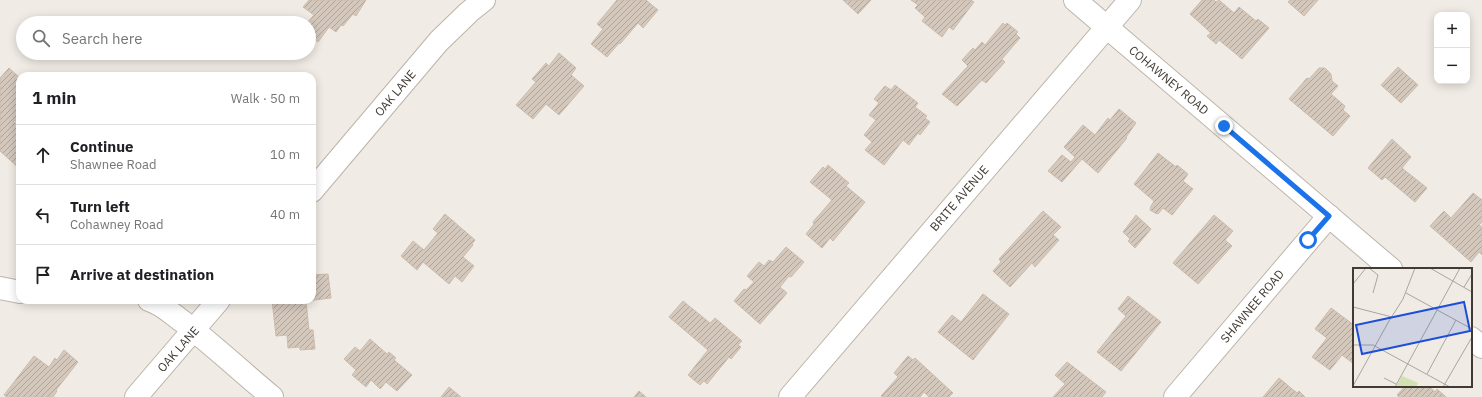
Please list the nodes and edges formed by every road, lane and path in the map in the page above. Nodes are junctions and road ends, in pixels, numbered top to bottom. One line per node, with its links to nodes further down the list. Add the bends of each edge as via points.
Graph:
1 (484, 0): 5 (street, OAK LANE, via 439,41)
2 (1075, 0): 4 (street, COHAWNEY ROAD)
3 (1130, 0): 4 (street, BRITE AVENUE)
4 (1106, 27): 6 (street, COHAWNEY ROAD); 17 (street, BRITE AVENUE)
5 (316, 186)
6 (1329, 216): 7 (street, COHAWNEY ROAD); 18 (street, SHAWNEE ROAD)
7 (1390, 268)
8 (0, 288): 9 (street)
9 (16, 291)
10 (158, 304): 12 (street)
11 (216, 304): 12 (street, OAK LANE)
12 (194, 330): 15 (street, OAK LANE); 16 (street)
13 (1472, 339): 14 (street)
14 (1482, 347)
15 (136, 397)
16 (272, 397)
17 (790, 397)
18 (1175, 397)

